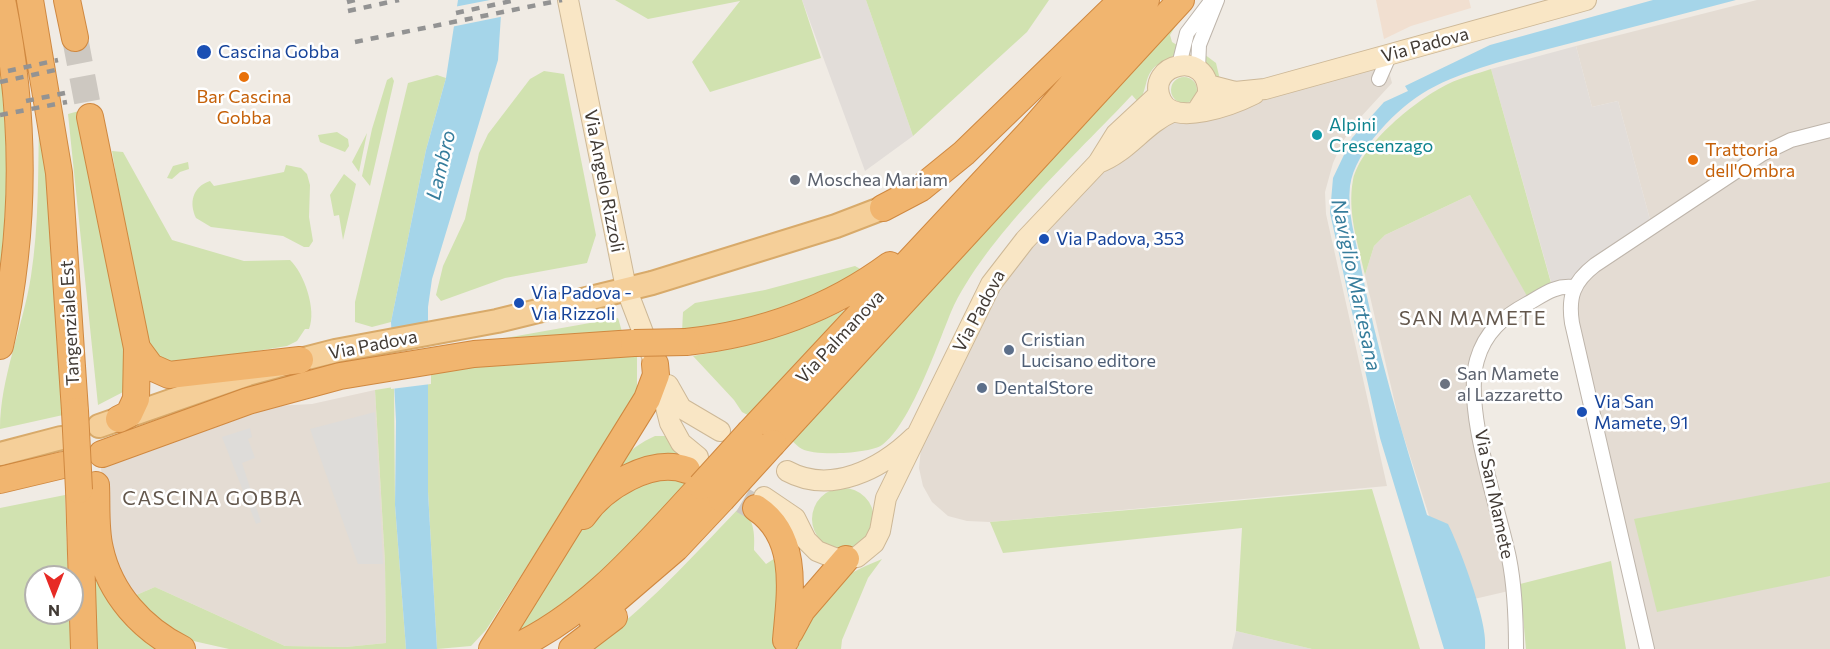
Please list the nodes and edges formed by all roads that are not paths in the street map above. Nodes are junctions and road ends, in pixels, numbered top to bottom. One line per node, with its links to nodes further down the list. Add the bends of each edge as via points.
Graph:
1 (2, 0): 26 (highway, via 16,87 21,159 18,237)
2 (30, 0): 30 (highway, Tangenziale Est, via 59,173 73,349)
3 (68, 0): 11 (highway)
4 (568, 0): 25 (street, Via Angelo Rizzoli)
5 (1122, 0): 22 (highway, via 964,153 921,188)
6 (1146, 0): 23 (highway, Via Palmanova)
7 (1181, 0): 32 (highway, Via Palmanova)
8 (1212, 0): 13 (street, via 1187,33)
9 (1217, 0): 13 (street, via 1199,45)
10 (1586, 0): 12 (street, Via Padova)
11 (75, 38)
12 (1390, 54): 14 (street); 15 (street, Via Padova)
13 (1195, 73): 15 (street, Via Padova, via 1235,92); 16 (street, via 1169,69 1162,76); 17 (street, via 1206,99)
14 (1378, 79)
15 (1265, 89): 17 (street, Via Padova, via 1235,104)
16 (1159, 94): 18 (street); 21 (street, Via Padova, via 1116,134)
17 (1197, 111): 18 (street, Via Padova, via 1185,115)
18 (1172, 112): 21 (street, Via Padova, via 1118,154)
19 (90, 117): 27 (highway)
20 (1830, 130): 24 (street, via 1791,140 1768,151 1595,265)
21 (1098, 163): 31 (street, Via Padova, via 995,276)
22 (883, 208): 25 (main road, Via Padova)
23 (951, 218): 28 (highway, bridge, via 862,286 822,307 765,328 686,342); 32 (highway, Via Palmanova)
24 (1573, 287): 53 (street, Via San Mamete, via 1557,287 1499,322 1482,345 1474,374 1482,442 1511,572); 54 (street, via 1572,323)
25 (626, 288): 28 (street, Via Angelo Rizzoli); 29 (main road, Via Padova, via 437,333)
26 (0, 346)
27 (137, 348): 29 (highway, via 151,367 169,375); 30 (highway, via 136,399 129,414)
28 (648, 355): 33 (street, Via Angelo Rizzoli, via 681,408); 36 (highway, via 510,351 375,369 248,401); 39 (street, Via Angelo Rizzoli, via 674,433); 44 (highway, via 656,375 647,399)
29 (300, 360): 30 (main road, Via Padova)
30 (96, 416): 41 (highway, Tangenziale Est, bridge)
31 (927, 417): 38 (street, Via Padova, via 917,433 892,455 836,480 802,478); 45 (street, Via Padova, via 886,498 881,529 874,543 862,554)
32 (771, 428): 39 (highway, Via Palmanova, bridge)
33 (720, 431)
34 (61, 438): 35 (main road)
35 (0, 454)
36 (102, 454)
37 (63, 465): 40 (highway)
38 (787, 471)
39 (702, 478): 43 (highway, Via Palmanova); 44 (highway, via 672,466 623,482 592,506); 50 (highway, Via Palmanova, via 597,594 556,625)
40 (0, 480)
41 (88, 488): 47 (highway, Tangenziale Est); 48 (highway, via 100,548 115,587 135,616)
42 (760, 502): 45 (street, via 795,518 810,545 820,554); 46 (highway, via 786,549 790,580)
43 (676, 548): 51 (highway, Via Palmanova, via 597,616); 52 (highway, via 627,606)
44 (553, 551): 49 (highway)
45 (846, 559): 46 (highway, via 802,610)
46 (784, 645)
47 (84, 649)
48 (182, 649)
49 (492, 649)
50 (512, 649)
51 (546, 649)
52 (572, 649)
53 (1516, 649)
54 (1647, 649)

